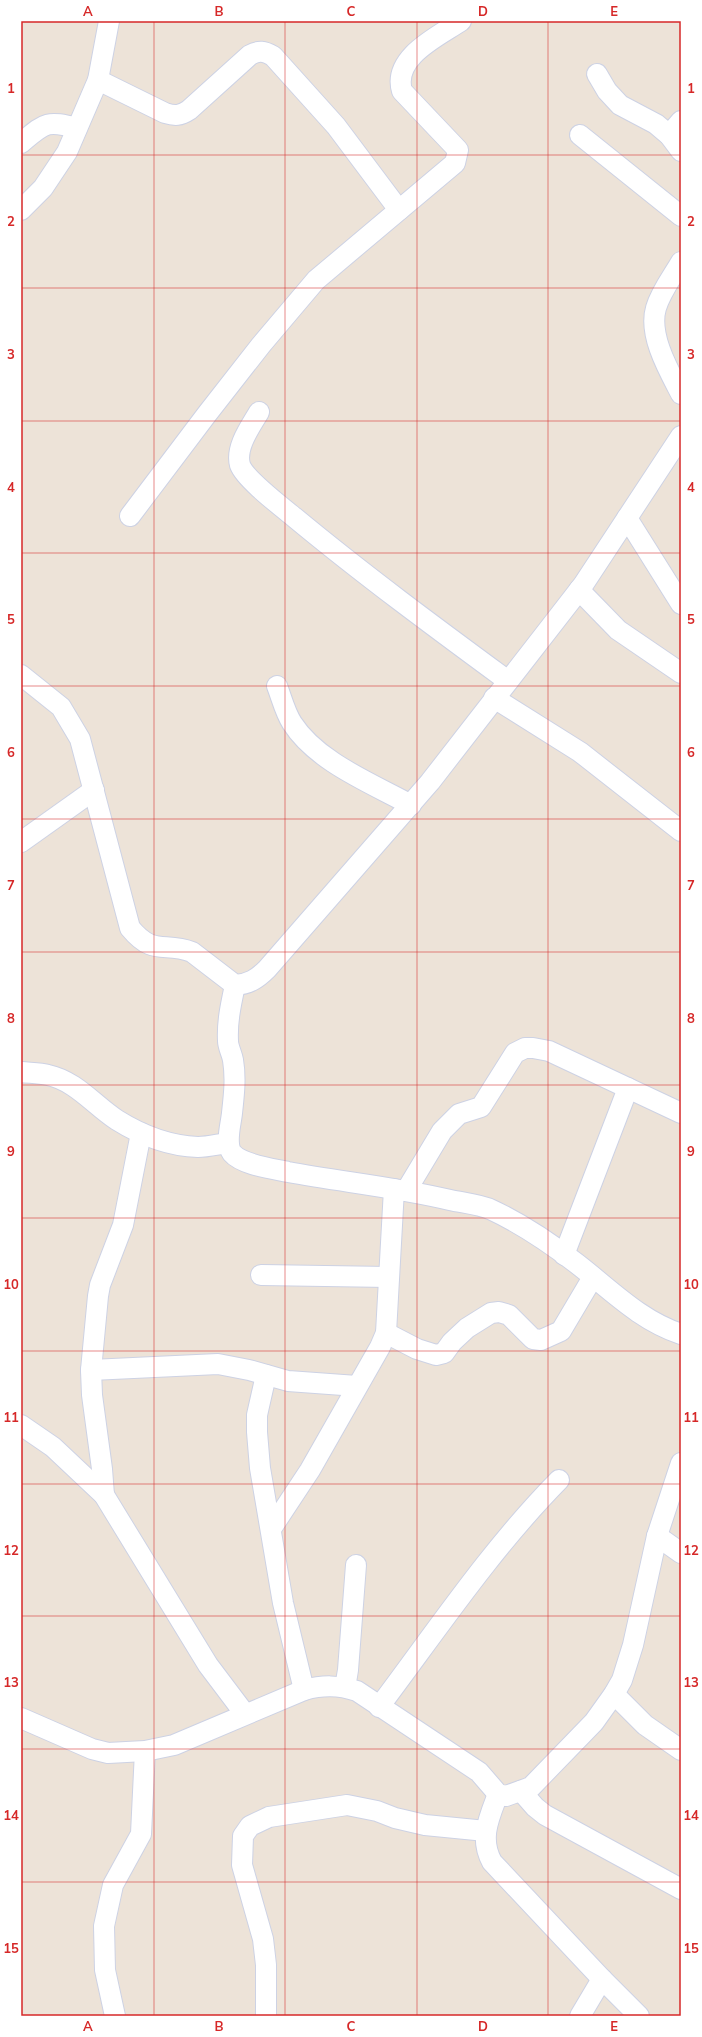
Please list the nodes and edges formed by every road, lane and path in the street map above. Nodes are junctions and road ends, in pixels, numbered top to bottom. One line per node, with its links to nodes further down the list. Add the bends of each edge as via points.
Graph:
1 (109, 21): 4 (street)
2 (461, 21): 10 (street, via 417,51 406,62 400,83 402,90 451,141 458,150 458,157 455,162)
3 (597, 74): 6 (street, via 607,91 620,105 656,124)
4 (98, 80): 5 (street); 10 (street, via 165,113 181,115 250,54 265,51 273,56 336,126)
5 (77, 128): 8 (street, via 49,123); 11 (street, via 66,152 43,188)
6 (675, 128): 9 (street)
7 (580, 135): 12 (street)
8 (21, 143)
9 (681, 151)
10 (392, 199): 17 (street, via 316,280 261,345)
11 (21, 210)
12 (681, 216)
13 (681, 262): 14 (street, via 662,294 655,315 658,343)
14 (681, 394)
15 (259, 412): 23 (street, via 239,455 241,466 249,477 381,588)
16 (681, 436): 18 (street)
17 (130, 516)
18 (627, 518): 19 (street); 20 (street)
19 (579, 590): 21 (street, via 618,630); 23 (street)
20 (680, 602)
21 (679, 669)
22 (21, 675): 26 (street, via 61,707 80,739)
23 (508, 681): 25 (street)
24 (278, 686): 27 (street, via 291,722 315,749 328,759)
25 (494, 698): 27 (street); 28 (street, via 580,752)
26 (94, 790): 29 (street); 30 (street, via 130,928 140,940 151,946 192,952)
27 (411, 804): 30 (street, via 267,969 247,984)
28 (681, 830)
29 (21, 842)
30 (235, 985): 35 (street, via 228,1020 228,1044 235,1074)
31 (21, 1072): 34 (street, via 50,1075 67,1082 117,1120)
32 (628, 1088): 33 (street); 36 (street, via 549,1051 525,1048 515,1053 481,1107 459,1114 442,1131); 37 (street)
33 (681, 1113)
34 (141, 1133): 35 (street, via 178,1144 199,1147); 43 (street, via 123,1225 100,1285)
35 (228, 1143): 36 (street, via 232,1153 261,1166 324,1179)
36 (400, 1190): 37 (street, via 490,1209 536,1234); 39 (street)
37 (564, 1255): 40 (street)
38 (261, 1275): 39 (street)
39 (389, 1277): 41 (street)
40 (593, 1277): 41 (street, via 562,1331 541,1340 533,1339 509,1315 499,1312 491,1313 467,1328 444,1353 436,1355 417,1349); 42 (street, via 646,1318)
41 (386, 1333): 45 (street)
42 (681, 1334)
43 (91, 1370): 44 (street, via 218,1364); 49 (street)
44 (266, 1375): 45 (street, via 288,1381); 50 (street, via 259,1403 257,1432)
45 (357, 1386): 50 (street, via 310,1470)
46 (21, 1425): 49 (street, via 53,1446)
47 (681, 1464): 51 (street)
48 (559, 1480): 57 (street, via 525,1515 470,1583)
49 (104, 1495): 58 (street, via 208,1665)
50 (270, 1529): 55 (street, via 283,1603)
51 (657, 1536): 52 (street); 56 (street, via 628,1664)
52 (681, 1553)
53 (356, 1565): 54 (street, via 348,1670)
54 (343, 1687): 55 (street, via 320,1685); 57 (street, via 356,1691)
55 (304, 1690): 58 (street)
56 (614, 1694): 60 (street, via 645,1725); 62 (street, via 594,1722 531,1787)
57 (380, 1707): 63 (street, via 479,1772)
58 (245, 1714): 61 (street, via 174,1745)
59 (21, 1718): 61 (street, via 92,1749 108,1752)
60 (681, 1750)
61 (145, 1751): 67 (street, via 141,1834 113,1885 104,1926 105,1970)
62 (521, 1791): 63 (street, via 506,1796); 65 (street, via 545,1815)
63 (498, 1794): 64 (street)
64 (486, 1831): 66 (street, via 486,1850 492,1862); 68 (street, via 426,1825 395,1818 377,1810 347,1805 269,1817 250,1826 244,1836 242,1865 263,1939)
65 (681, 1889)
66 (602, 1979): 69 (street); 70 (street)
67 (115, 2016)
68 (266, 2016)
69 (580, 2016)
70 (639, 2016)

